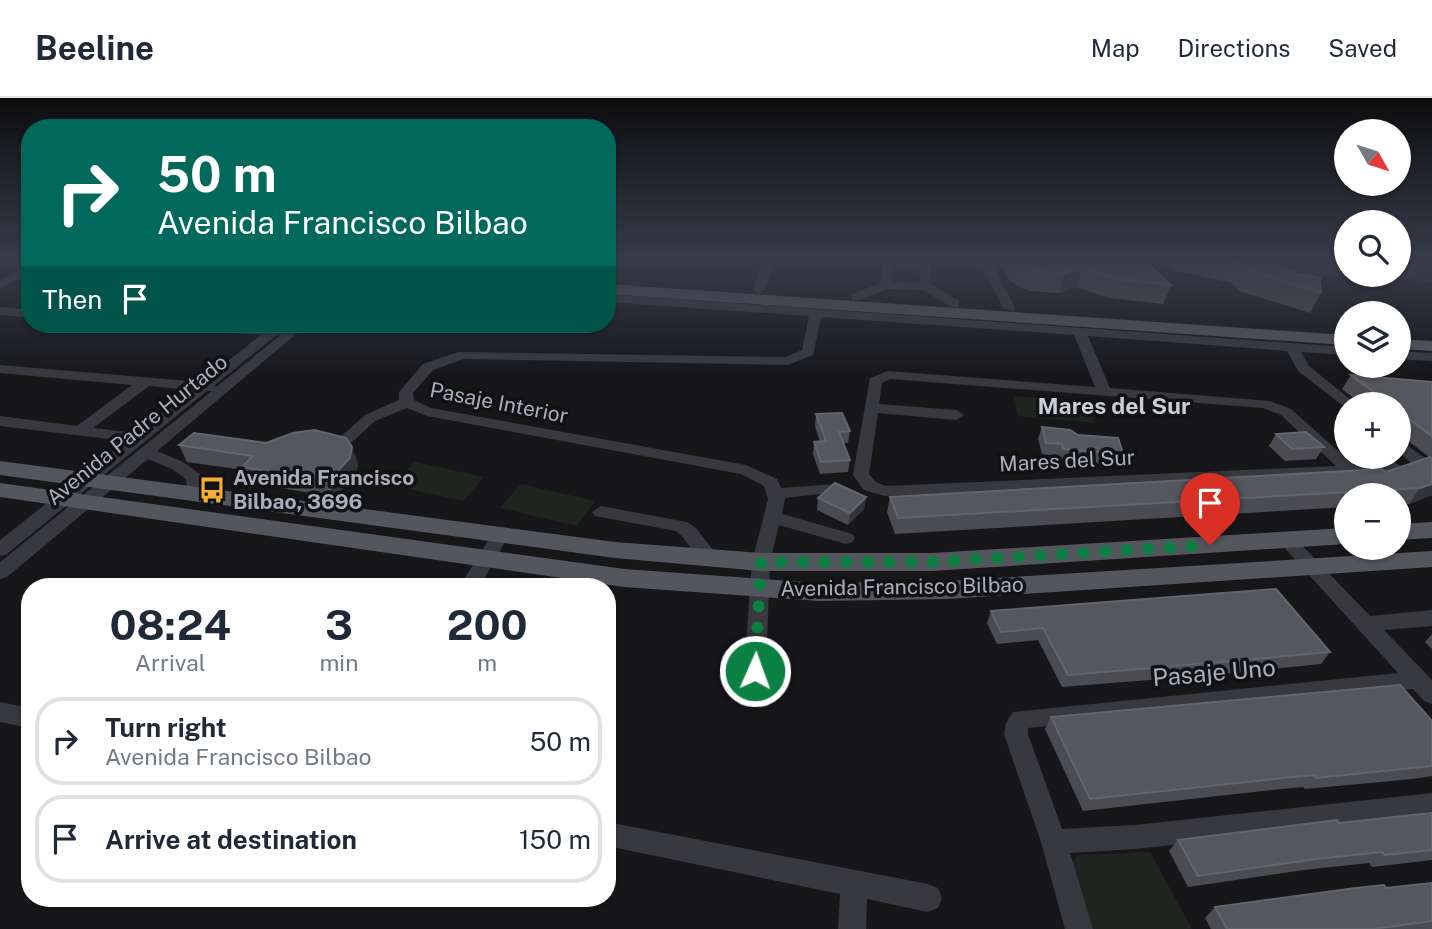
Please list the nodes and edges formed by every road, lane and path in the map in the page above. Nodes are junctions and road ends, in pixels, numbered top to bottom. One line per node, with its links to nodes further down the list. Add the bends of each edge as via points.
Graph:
1 (734, 298): 17 (main road)
2 (867, 298): 6 (main road)
3 (944, 298): 6 (street)
4 (1004, 298): 7 (street)
5 (616, 299): 9 (street)
6 (955, 304): 7 (main road)
7 (1009, 308): 11 (main road)
8 (0, 311): 10 (street)
9 (816, 312): 12 (street); 30 (street, Pasaje Interior, via 808,352 788,361 463,355 422,371 408,387)
10 (21, 313)
11 (1334, 329)
12 (1079, 331): 20 (street); 28 (street, via 1084,364)
13 (280, 333): 26 (street, Avenida Padre Hurtado)
14 (282, 333): 27 (street, Avenida Padre Hurtado)
15 (1411, 334): 16 (main road)
16 (1432, 336)
17 (1334, 339)
18 (1411, 345): 19 (main road)
19 (1432, 346)
20 (1293, 347): 21 (street); 29 (street, via 1303,368)
21 (1334, 350)
22 (1411, 356): 23 (street)
23 (1432, 357)
24 (0, 369): 25 (street)
25 (145, 382): 26 (street); 34 (street)
26 (205, 387): 27 (street); 36 (street, Avenida Padre Hurtado)
27 (224, 389): 36 (street, Avenida Padre Hurtado)
28 (1099, 390): 31 (street, Mares del Sur, via 888,375 874,380); 38 (street, Mares del Sur, via 1278,408)
29 (1334, 392)
30 (407, 402): 35 (street, via 370,418); 45 (street, Pasaje Interior, via 427,412 746,470 766,479)
31 (871, 408): 32 (street); 40 (street, Mares del Sur, via 861,475 870,486 885,491)
32 (956, 415)
33 (0, 421): 34 (street)
34 (79, 430): 36 (street)
35 (344, 441)
36 (144, 446): 44 (street, Avenida Padre Hurtado); 46 (street, via 186,469 194,478)
37 (1411, 454): 41 (street)
38 (1334, 455)
39 (0, 468): 44 (main road, Avenida Francisco Bilbao)
40 (1349, 469)
41 (1432, 471)
42 (831, 488): 45 (street)
43 (0, 491): 44 (main road, Avenida Francisco Bilbao)
44 (87, 492): 46 (main road, Avenida Francisco Bilbao); 55 (street, Avenida Padre Hurtado); 56 (main road, Avenida Francisco Bilbao); 61 (street, Avenida Padre Hurtado)
45 (776, 494): 48 (street)
46 (194, 495): 51 (main road, Avenida Francisco Bilbao)
47 (601, 512): 57 (street, via 681,526)
48 (773, 517): 53 (street); 59 (street)
49 (1432, 530): 50 (main road)
50 (1411, 531)
51 (500, 535): 56 (street); 57 (main road, Avenida Francisco Bilbao)
52 (1334, 537): 54 (main road, Avenida Francisco Bilbao)
53 (846, 538)
54 (1287, 540): 59 (main road, Avenida Francisco Bilbao, via 932,562); 60 (street)
55 (0, 550)
56 (486, 559): 62 (street); 63 (main road, Avenida Francisco Bilbao, via 624,578)
57 (711, 559): 59 (main road, Avenida Francisco Bilbao)
58 (1432, 559): 60 (main road, Avenida Francisco Bilbao)
59 (761, 562): 63 (street)
60 (1313, 568): 63 (main road, Avenida Francisco Bilbao, via 948,590); 65 (street)
61 (0, 572)
62 (475, 578)
63 (758, 589): 66 (street)
64 (1432, 618): 65 (street)
65 (1366, 624): 67 (street)
66 (755, 671)
67 (1425, 688): 72 (street, Pasaje Uno, via 1029,716 1017,723 1016,734)
68 (0, 712): 69 (street)
69 (21, 716)
70 (1432, 805): 72 (street)
71 (616, 836): 73 (street)
72 (1054, 842): 76 (street)
73 (854, 884): 74 (street); 75 (street)
74 (928, 898)
75 (852, 929)
76 (1079, 929)

